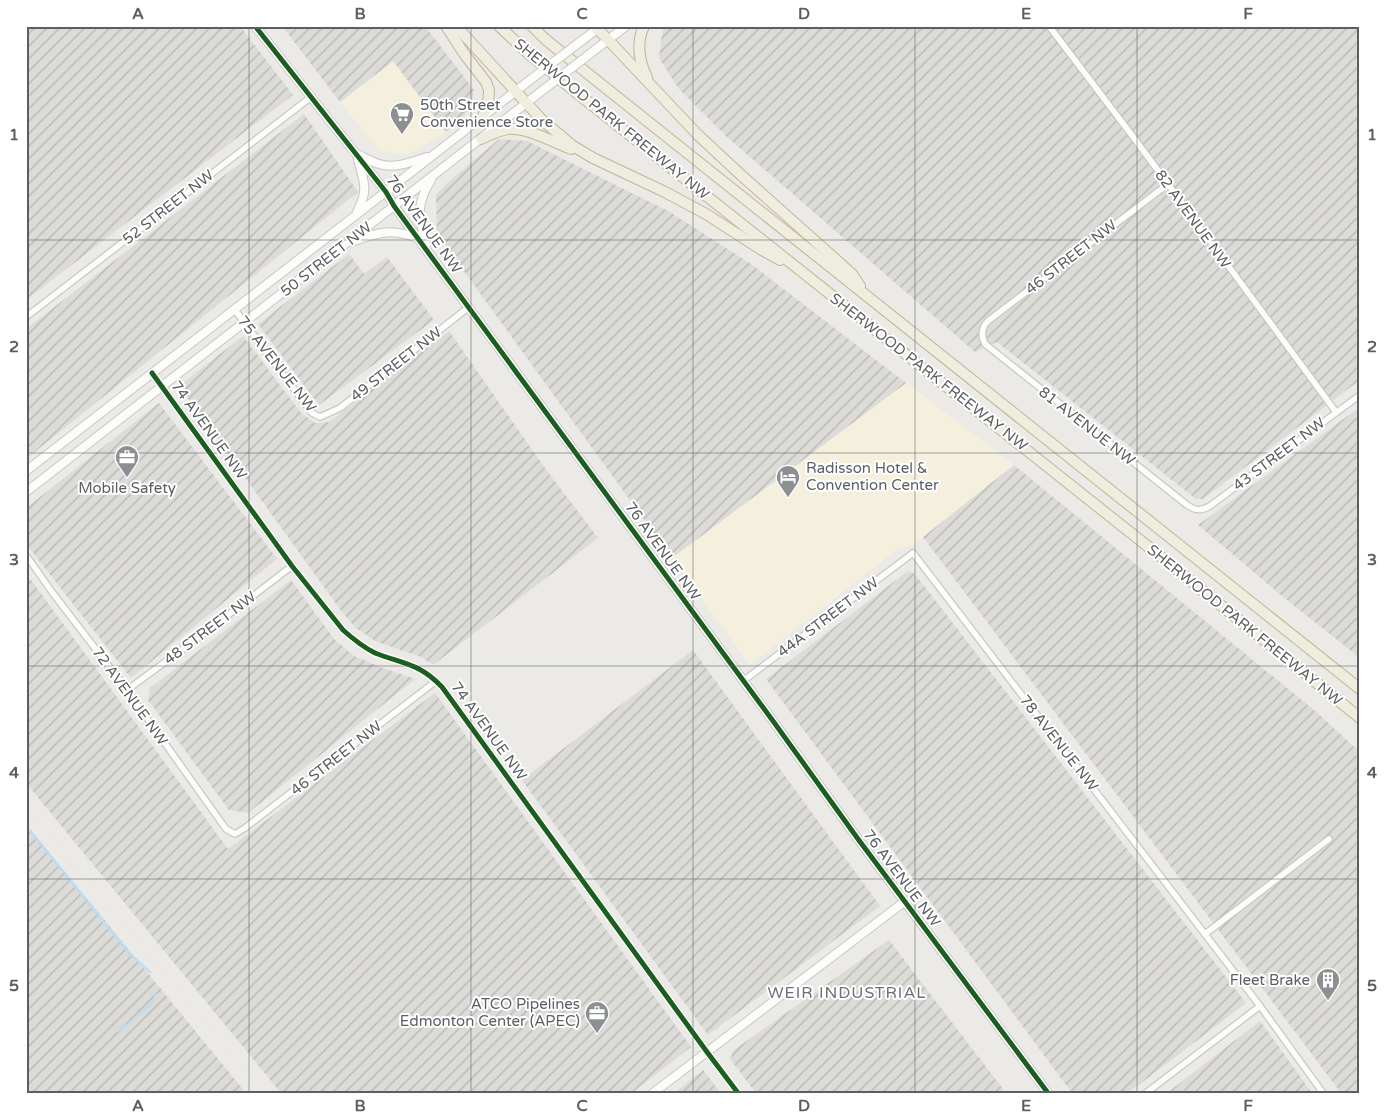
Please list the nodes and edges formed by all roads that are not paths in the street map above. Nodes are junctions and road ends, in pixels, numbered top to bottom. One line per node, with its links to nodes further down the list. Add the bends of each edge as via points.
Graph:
1 (255, 26): 13 (main road, 76 AVENUE NW)
2 (446, 26): 15 (highway, via 486,82 488,106)
3 (456, 26): 12 (highway)
4 (499, 26): 28 (highway, SHERWOOD PARK FREEWAY NW, via 529,54)
5 (532, 26): 29 (highway, SHERWOOD PARK FREEWAY NW, via 586,73)
6 (626, 26): 10 (main road, 50 STREET NW)
7 (644, 26): 11 (highway, via 640,56)
8 (1048, 26): 21 (street, 82 AVENUE NW)
9 (598, 27): 10 (highway); 12 (main road, 50 STREET NW, bridge)
10 (608, 40): 11 (highway); 14 (main road, 50 STREET NW, bridge)
11 (654, 88): 29 (highway, via 713,148 852,274)
12 (516, 91): 14 (highway); 15 (main road, 50 STREET NW)
13 (311, 97): 17 (main road, 76 AVENUE NW); 32 (street, 52 STREET NW)
14 (527, 103): 16 (main road, 50 STREET NW); 19 (highway, via 556,133)
15 (483, 116): 18 (main road, 50 STREET NW)
16 (481, 139): 19 (highway, via 508,129 522,131); 20 (main road, 50 STREET NW)
17 (356, 155): 18 (main road, via 395,166); 22 (main road, 76 AVENUE NW); 24 (main road, via 365,190)
18 (433, 155): 22 (main road, 50 STREET NW)
19 (593, 158): 28 (highway, via 706,214)
20 (434, 175): 23 (main road, 50 STREET NW); 27 (main road, via 422,197 420,211)
21 (1168, 184): 34 (street, 46 STREET NW, via 988,321); 38 (street, 82 AVENUE NW)
22 (386, 192): 23 (main road, 76 AVENUE NW); 24 (main road, 50 STREET NW)
23 (394, 206): 25 (main road, 76 AVENUE NW); 26 (main road, 50 STREET NW)
24 (355, 216): 31 (main road, 50 STREET NW)
25 (419, 239): 26 (main road, via 390,231); 27 (main road, 76 AVENUE NW)
26 (344, 245): 33 (main road, 50 STREET NW)
27 (427, 249): 30 (main road, 76 AVENUE NW)
28 (801, 271): 50 (highway, SHERWOOD PARK FREEWAY NW)
29 (866, 295): 48 (highway, SHERWOOD PARK FREEWAY NW)
30 (469, 307): 39 (street, 49 STREET NW, via 340,408); 47 (main road, 76 AVENUE NW)
31 (235, 310): 33 (street, 75 AVENUE NW); 35 (main road, 50 STREET NW)
32 (26, 317)
33 (244, 322): 36 (main road, 50 STREET NW); 39 (street, 75 AVENUE NW, via 312,413)
34 (982, 335): 42 (street, 81 AVENUE NW, via 989,349 1187,506)
35 (152, 374): 36 (street, 74 AVENUE NW); 40 (main road, 50 STREET NW)
36 (162, 386): 41 (main road, 50 STREET NW); 45 (street, 74 AVENUE NW)
37 (1360, 395): 38 (street, 43 STREET NW)
38 (1336, 412): 42 (street, 43 STREET NW, via 1210,506)
39 (320, 417)
40 (26, 471)
41 (26, 492)
42 (1197, 510)
43 (913, 553): 47 (street, 44A STREET NW); 54 (street, 78 AVENUE NW)
44 (26, 555): 49 (street, 72 AVENUE NW)
45 (292, 566): 46 (street, 74 AVENUE NW, via 352,639 375,652 421,669); 49 (street, 48 STREET NW)
46 (436, 681): 51 (street, 46 STREET NW); 56 (street, 74 AVENUE NW)
47 (743, 681): 53 (main road, 76 AVENUE NW)
48 (1360, 689)
49 (127, 690): 51 (street, 72 AVENUE NW, via 226,829)
50 (1360, 718)
51 (235, 834)
52 (1330, 839): 54 (street)
53 (904, 902): 56 (main road); 59 (main road, 76 AVENUE NW)
54 (1205, 934): 55 (street, 78 AVENUE NW)
55 (1260, 1006): 60 (street); 61 (street, 78 AVENUE NW)
56 (707, 1052): 57 (main road); 58 (street, 74 AVENUE NW)
57 (653, 1093)
58 (738, 1093)
59 (1048, 1093)
60 (1146, 1093)
61 (1323, 1093)

